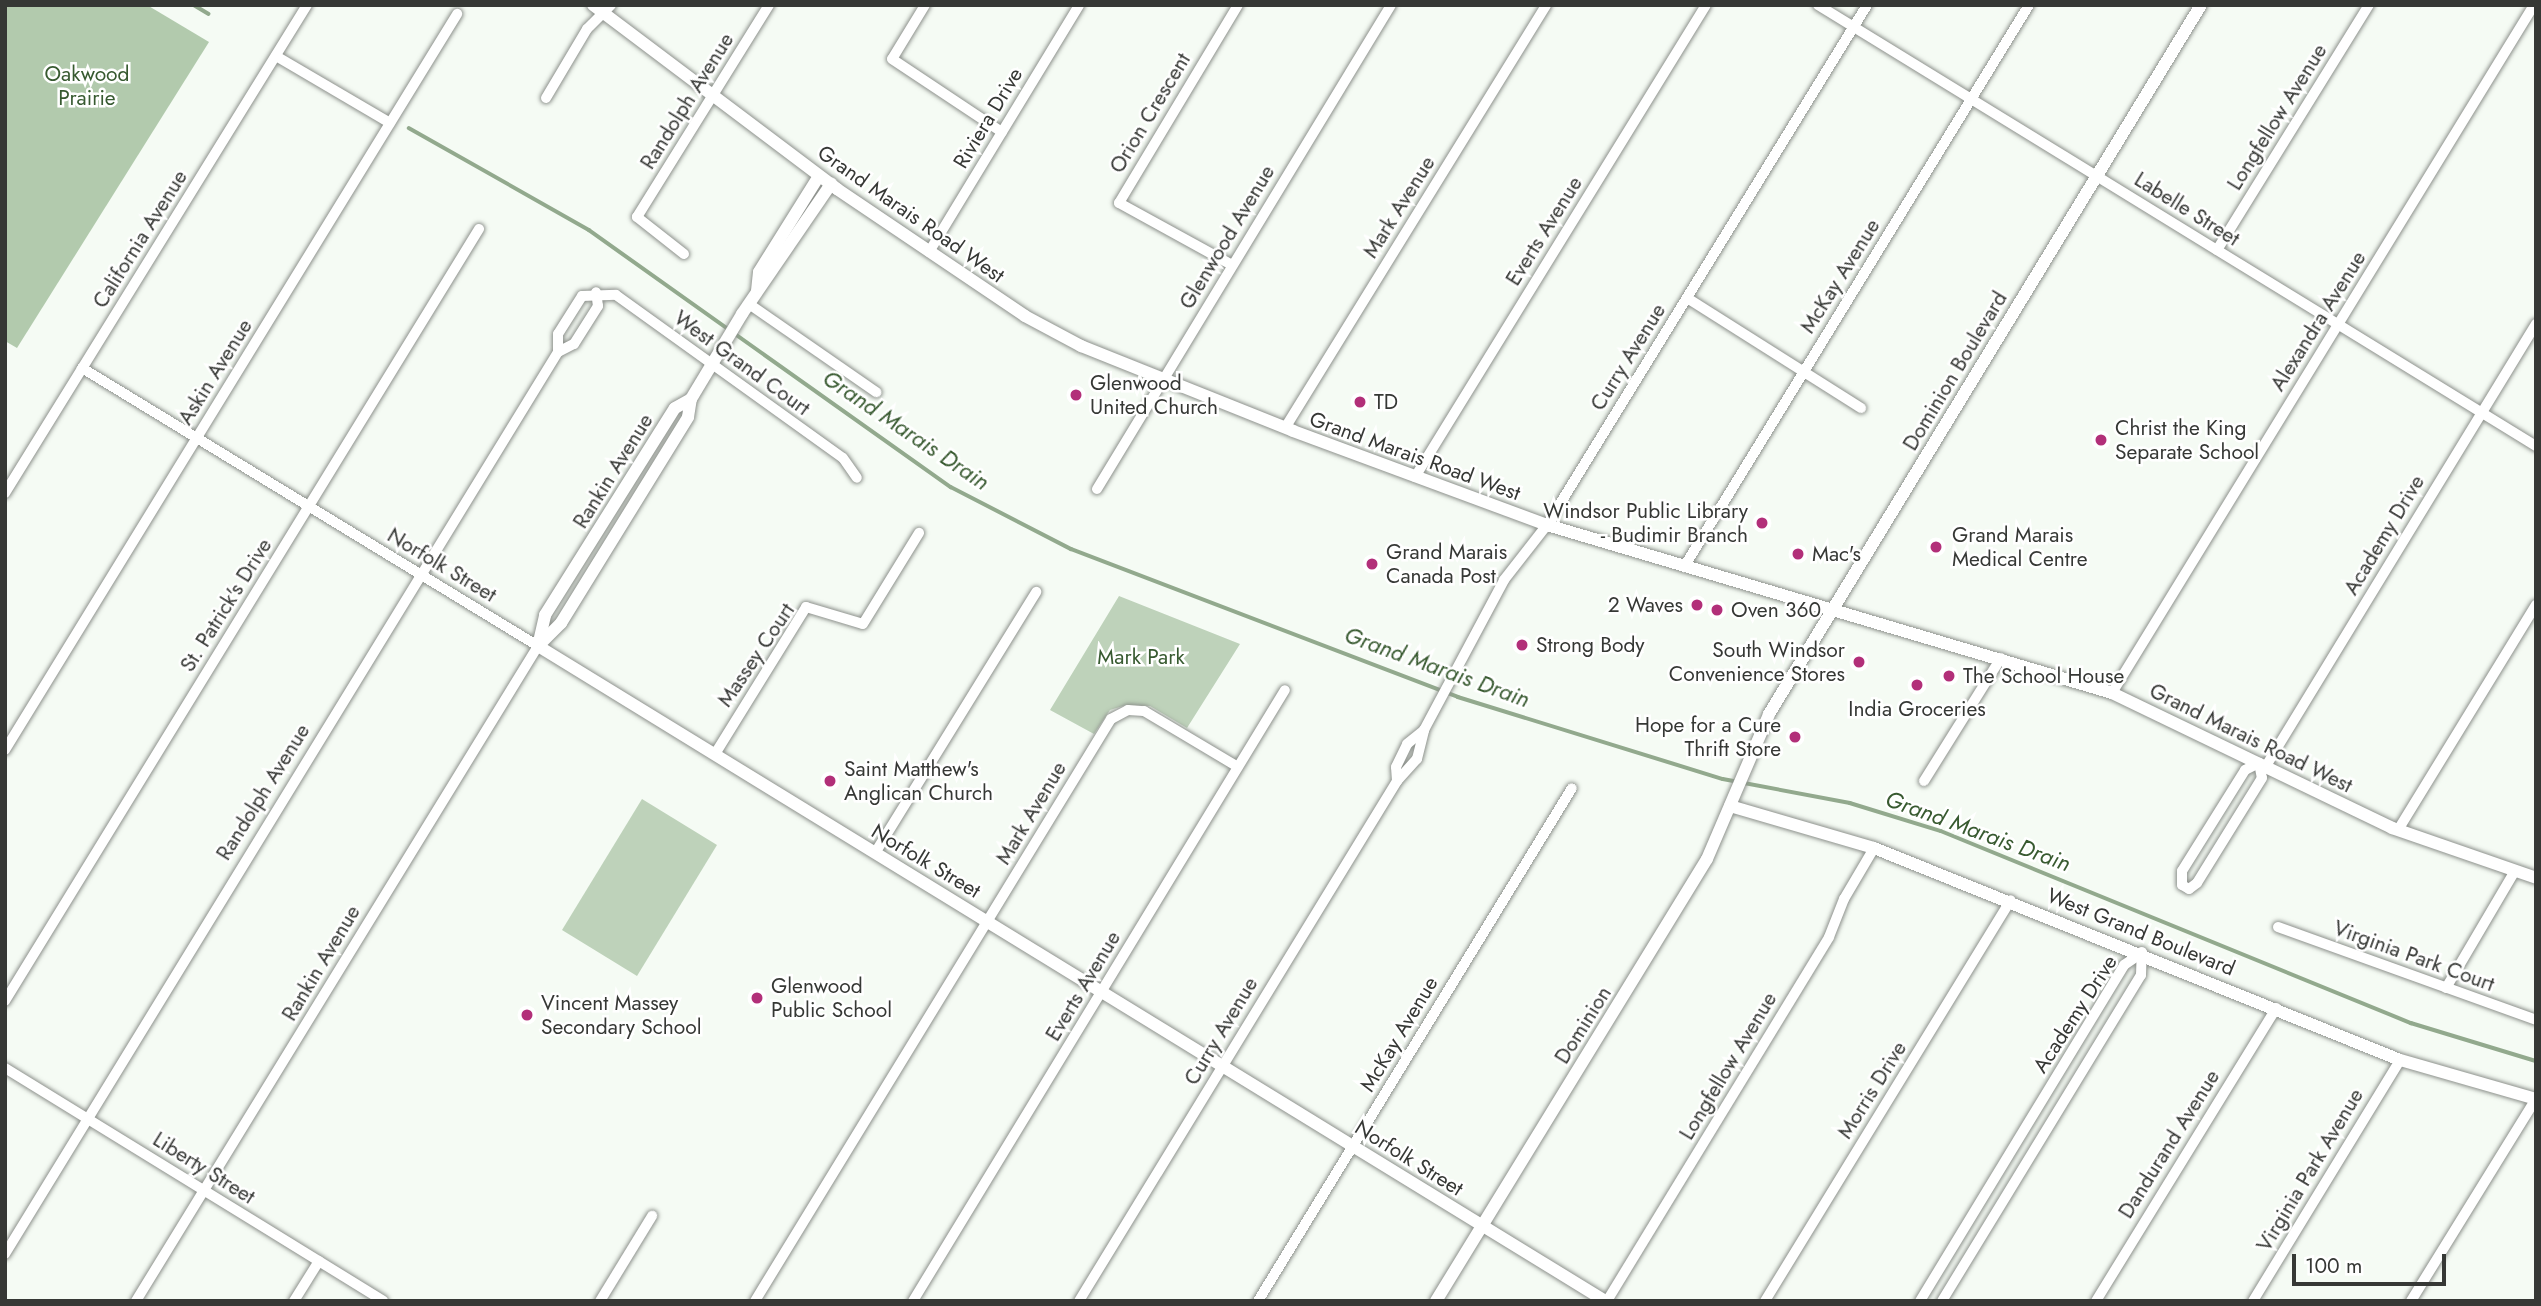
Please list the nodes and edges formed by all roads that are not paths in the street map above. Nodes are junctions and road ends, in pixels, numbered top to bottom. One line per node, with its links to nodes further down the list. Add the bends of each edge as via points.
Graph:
1 (307, 5): 18 (street, California Avenue)
2 (769, 5): 19 (street, Randolph Avenue)
3 (925, 5): 23 (street, via 892,59)
4 (1079, 5): 23 (street, Riviera Drive)
5 (1238, 5): 31 (street, Orion Crescent, via 1119,203)
6 (1391, 5): 31 (street, Glenwood Avenue)
7 (1546, 5): 46 (street, Mark Avenue)
8 (1706, 5): 49 (street, Everts Avenue)
9 (1818, 5): 17 (street, Labelle Street)
10 (1867, 5): 17 (street, Curry Avenue)
11 (2029, 5): 21 (street, McKay Avenue)
12 (2201, 5): 25 (street, Dominion Boulevard)
13 (2369, 5): 28 (street, Longfellow Avenue)
14 (2534, 5): 36 (street, Alexandra Avenue)
15 (603, 8): 19 (street, Grand Marais Road West); 20 (street)
16 (457, 14): 22 (street, Askin Avenue)
17 (1854, 27): 21 (street, Labelle Street); 34 (street, Curry Avenue)
18 (276, 56): 22 (street); 40 (street, California Avenue)
19 (715, 94): 24 (street, Grand Marais Road West); 30 (street, Randolph Avenue, via 637,217)
20 (546, 98)
21 (1972, 99): 25 (street, Labelle Street); 41 (street, McKay Avenue)
22 (390, 123): 47 (street, Askin Avenue)
23 (1002, 132): 29 (street, Riviera Drive)
24 (819, 176): 26 (street, Grand Marais Road West); 32 (street, Rankin Avenue, via 759,272)
25 (2097, 176): 28 (street, Labelle Street); 60 (street, Dominion Boulevard)
26 (831, 184): 29 (street, Grand Marais Road West); 32 (street, Rankin Avenue, via 769,280)
27 (480, 229): 53 (street, St. Patrick's Drive)
28 (2217, 250): 36 (street, Labelle Street)
29 (929, 251): 42 (street, Grand Marais Road West, via 1048,329)
30 (684, 254)
31 (1232, 265): 42 (street, Glenwood Avenue)
32 (757, 291): 35 (street, Rankin Avenue)
33 (596, 292): 38 (street, Randolph Avenue, via 598,306 574,344); 38 (street, Randolph Avenue, via 582,296 558,334); 39 (street, West Grand Court, via 616,295)
34 (1687, 298): 41 (street); 54 (street, Curry Avenue)
35 (745, 309): 39 (street, Rankin Avenue); 43 (street)
36 (2339, 324): 45 (street, Labelle Street); 64 (street, Alexandra Avenue)
37 (2536, 324): 45 (street, Academy Drive)
38 (558, 352): 57 (street, Randolph Avenue)
39 (714, 361): 50 (street, West Grand Court, via 843,458); 61 (street, Rankin Avenue, via 691,399 688,418 561,623)
40 (82, 369): 47 (street, Norfolk Street); 52 (street, California Avenue)
41 (1804, 372): 44 (street); 56 (street, McKay Avenue)
42 (1162, 380): 46 (street, Grand Marais Road West); 51 (street, Glenwood Avenue)
43 (876, 391)
44 (1861, 408)
45 (2482, 412): 48 (street, Labelle Street); 69 (street, Academy Drive)
46 (1285, 428): 49 (street, Grand Marais Road West)
47 (197, 438): 53 (street, Norfolk Street); 66 (street, Askin Avenue)
48 (2536, 446)
49 (1415, 477): 54 (street, Grand Marais Road West)
50 (857, 478)
51 (1097, 489)
52 (5, 493)
53 (309, 506): 57 (street, Norfolk Street); 86 (street, St. Patrick's Drive)
54 (1547, 525): 56 (street, Grand Marais Road West); 65 (street, Curry Avenue, via 1499,589)
55 (919, 533): 67 (street, Massey Court, via 863,624 806,607)
56 (1684, 567): 60 (street, Grand Marais Road West)
57 (421, 575): 61 (street, Norfolk Street); 93 (street, Randolph Avenue)
58 (1036, 592): 77 (street)
59 (2536, 605): 75 (street)
60 (1832, 610): 62 (street, Grand Marais Road West); 68 (street, Dominion Boulevard)
61 (538, 646): 67 (street, Norfolk Street); 95 (street, Rankin Avenue)
62 (2001, 658): 64 (street, Grand Marais Road West); 72 (street)
63 (1285, 690): 70 (street, Everts Avenue)
64 (2112, 694): 69 (street, Grand Marais Road West)
65 (1424, 730): 71 (street, Curry Avenue, via 1417,759); 71 (street, Curry Avenue, via 1407,744 1396,767)
66 (5, 750)
67 (715, 754): 77 (street, Norfolk Street)
68 (1746, 761): 74 (street, Dominion)
69 (2263, 765): 69 (street, Academy Drive, via 2245,770 2182,871 2182,885 2189,889 2197,883 2262,778); 75 (street, Grand Marais Road West)
70 (1238, 767): 81 (street, Mark Avenue, via 1144,711 1128,710 1111,719); 85 (street, Everts Avenue)
71 (1396, 781): 90 (street, Curry Avenue)
72 (1924, 781)
73 (1572, 788): 94 (street, McKay Avenue)
74 (1730, 806): 76 (street, West Grand Boulevard); 97 (street, Dominion, via 1707,859)
75 (2398, 830): 78 (street, Grand Marais Road West)
76 (1874, 848): 80 (street, West Grand Boulevard); 109 (street, Longfellow Avenue, via 1844,899 1829,937)
77 (875, 853): 81 (street, Norfolk Street)
78 (2515, 871): 79 (street, Grand Marais Road West); 84 (street)
79 (2536, 878)
80 (2011, 900): 83 (street, West Grand Boulevard); 110 (street, Morris Drive)
81 (987, 921): 85 (street, Norfolk Street); 104 (street, Mark Avenue)
82 (2278, 927): 84 (street, Virginia Park Court)
83 (2142, 952): 87 (street, West Grand Boulevard); 111 (street, Academy Drive, via 2124,965); 112 (street, Academy Drive, via 2141,975)
84 (2446, 988): 88 (street, Virginia Park Court)
85 (1102, 992): 90 (street, Norfolk Street); 105 (street, Everts Avenue)
86 (5, 1001)
87 (2276, 1008): 89 (street, West Grand Boulevard); 113 (street, Dandurand Avenue)
88 (2536, 1020)
89 (2400, 1060): 92 (street, West Grand Boulevard); 114 (street, Virginia Park Avenue)
90 (1222, 1066): 94 (street, Norfolk Street); 106 (street, Curry Avenue)
91 (5, 1068): 93 (street, Liberty Street)
92 (2536, 1099): 115 (street)
93 (89, 1119): 95 (street, Liberty Street); 98 (street, Randolph Avenue)
94 (1353, 1146): 97 (street, Norfolk Street); 107 (street, McKay Avenue)
95 (204, 1191): 99 (street, Liberty Street); 100 (street, Rankin Avenue)
96 (652, 1216): 103 (street)
97 (1483, 1226): 108 (street, Dominion); 109 (street, Norfolk Street)
98 (5, 1254)
99 (319, 1261): 101 (street); 102 (street, Liberty Street)
100 (136, 1301)
101 (295, 1301)
102 (383, 1301)
103 (600, 1301)
104 (755, 1301)
105 (913, 1301)
106 (1079, 1301)
107 (1258, 1301)
108 (1436, 1301)
109 (1606, 1301)
110 (1765, 1301)
111 (1920, 1301)
112 (1942, 1301)
113 (2096, 1301)
114 (2253, 1301)
115 (2411, 1301)

